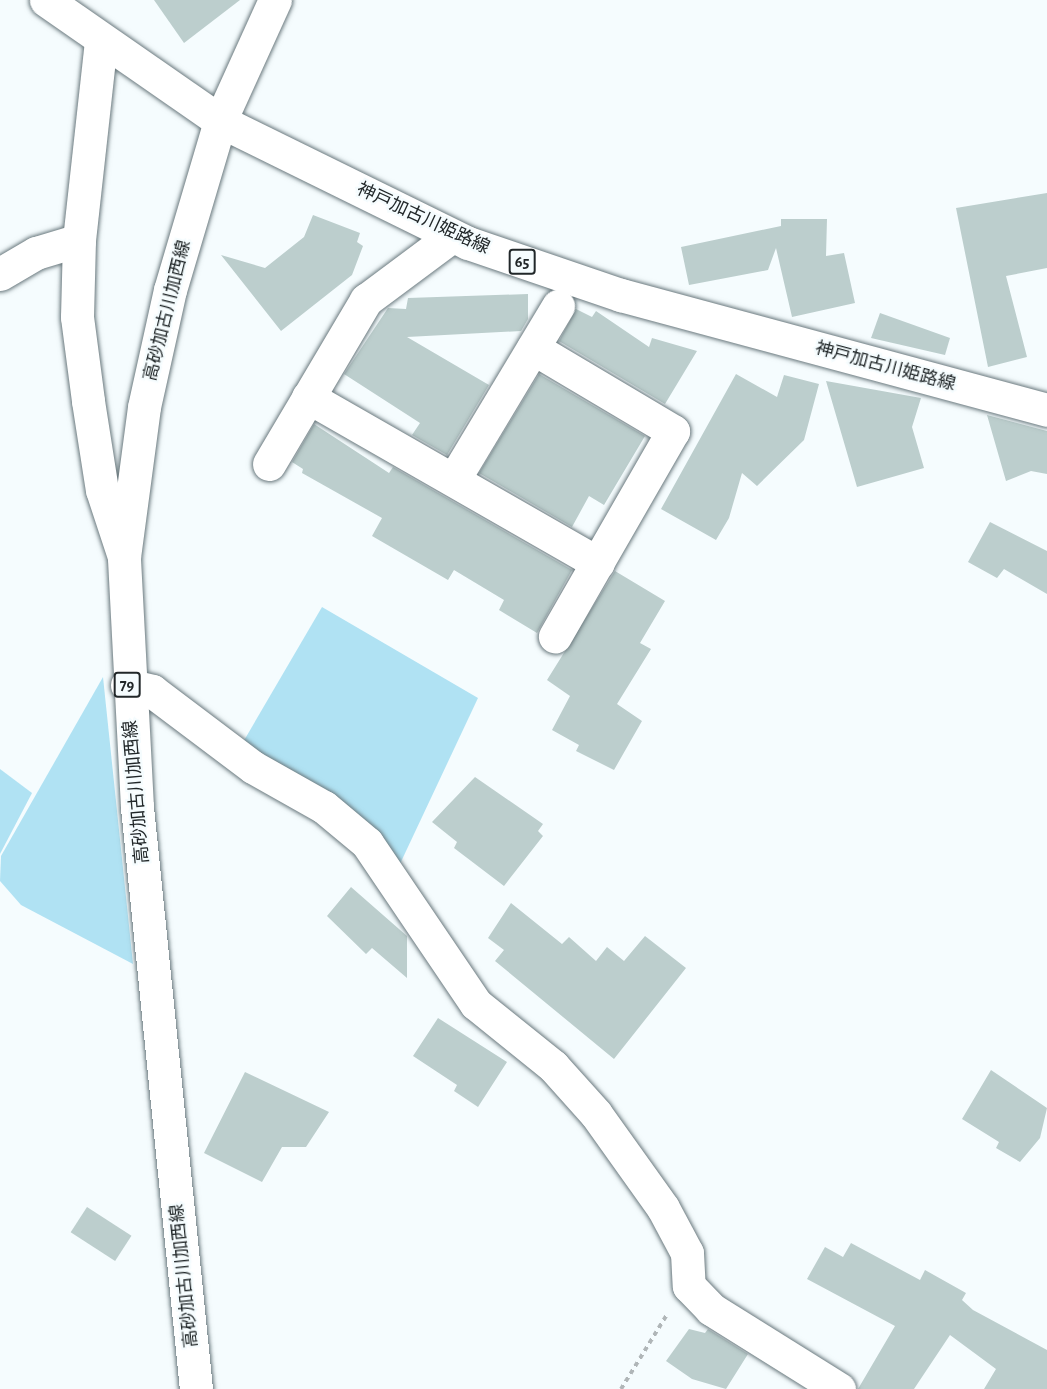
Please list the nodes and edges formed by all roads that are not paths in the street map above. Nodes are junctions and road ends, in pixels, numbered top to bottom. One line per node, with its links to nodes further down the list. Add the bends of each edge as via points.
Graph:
1 (46, 0): 3 (street, 神戸加古川姫路線 / 65)
2 (275, 0): 4 (street, 高砂加古川加西線 / 79)
3 (101, 41): 4 (street, 神戸加古川姫路線 / 65); 6 (street)
4 (220, 121): 5 (street, 神戸加古川姫路線 / 65); 14 (street, 高砂加古川加西線 / 79, via 165,313 144,407)
5 (452, 236): 10 (street, via 366,300); 11 (street, 神戸加古川姫路線 / 65, via 621,295)
6 (79, 240): 7 (street, via 36,253); 14 (street, via 77,317 88,401 102,490)
7 (0, 274)
8 (558, 306): 9 (street)
9 (532, 348): 13 (street); 15 (street, via 673,431)
10 (308, 396): 12 (street); 13 (street)
11 (1047, 410)
12 (269, 464)
13 (454, 479): 15 (street)
14 (124, 557): 17 (street, 高砂加古川加西線 / 79)
15 (598, 563): 16 (street)
16 (555, 636)
17 (128, 685): 18 (street, 高砂加古川加西線 / 79); 19 (street, via 152,691 253,767 324,807 367,843 476,1004 553,1066 596,1114 663,1208 687,1253 694,1291 762,1343)
18 (196, 1389)
19 (839, 1389)

